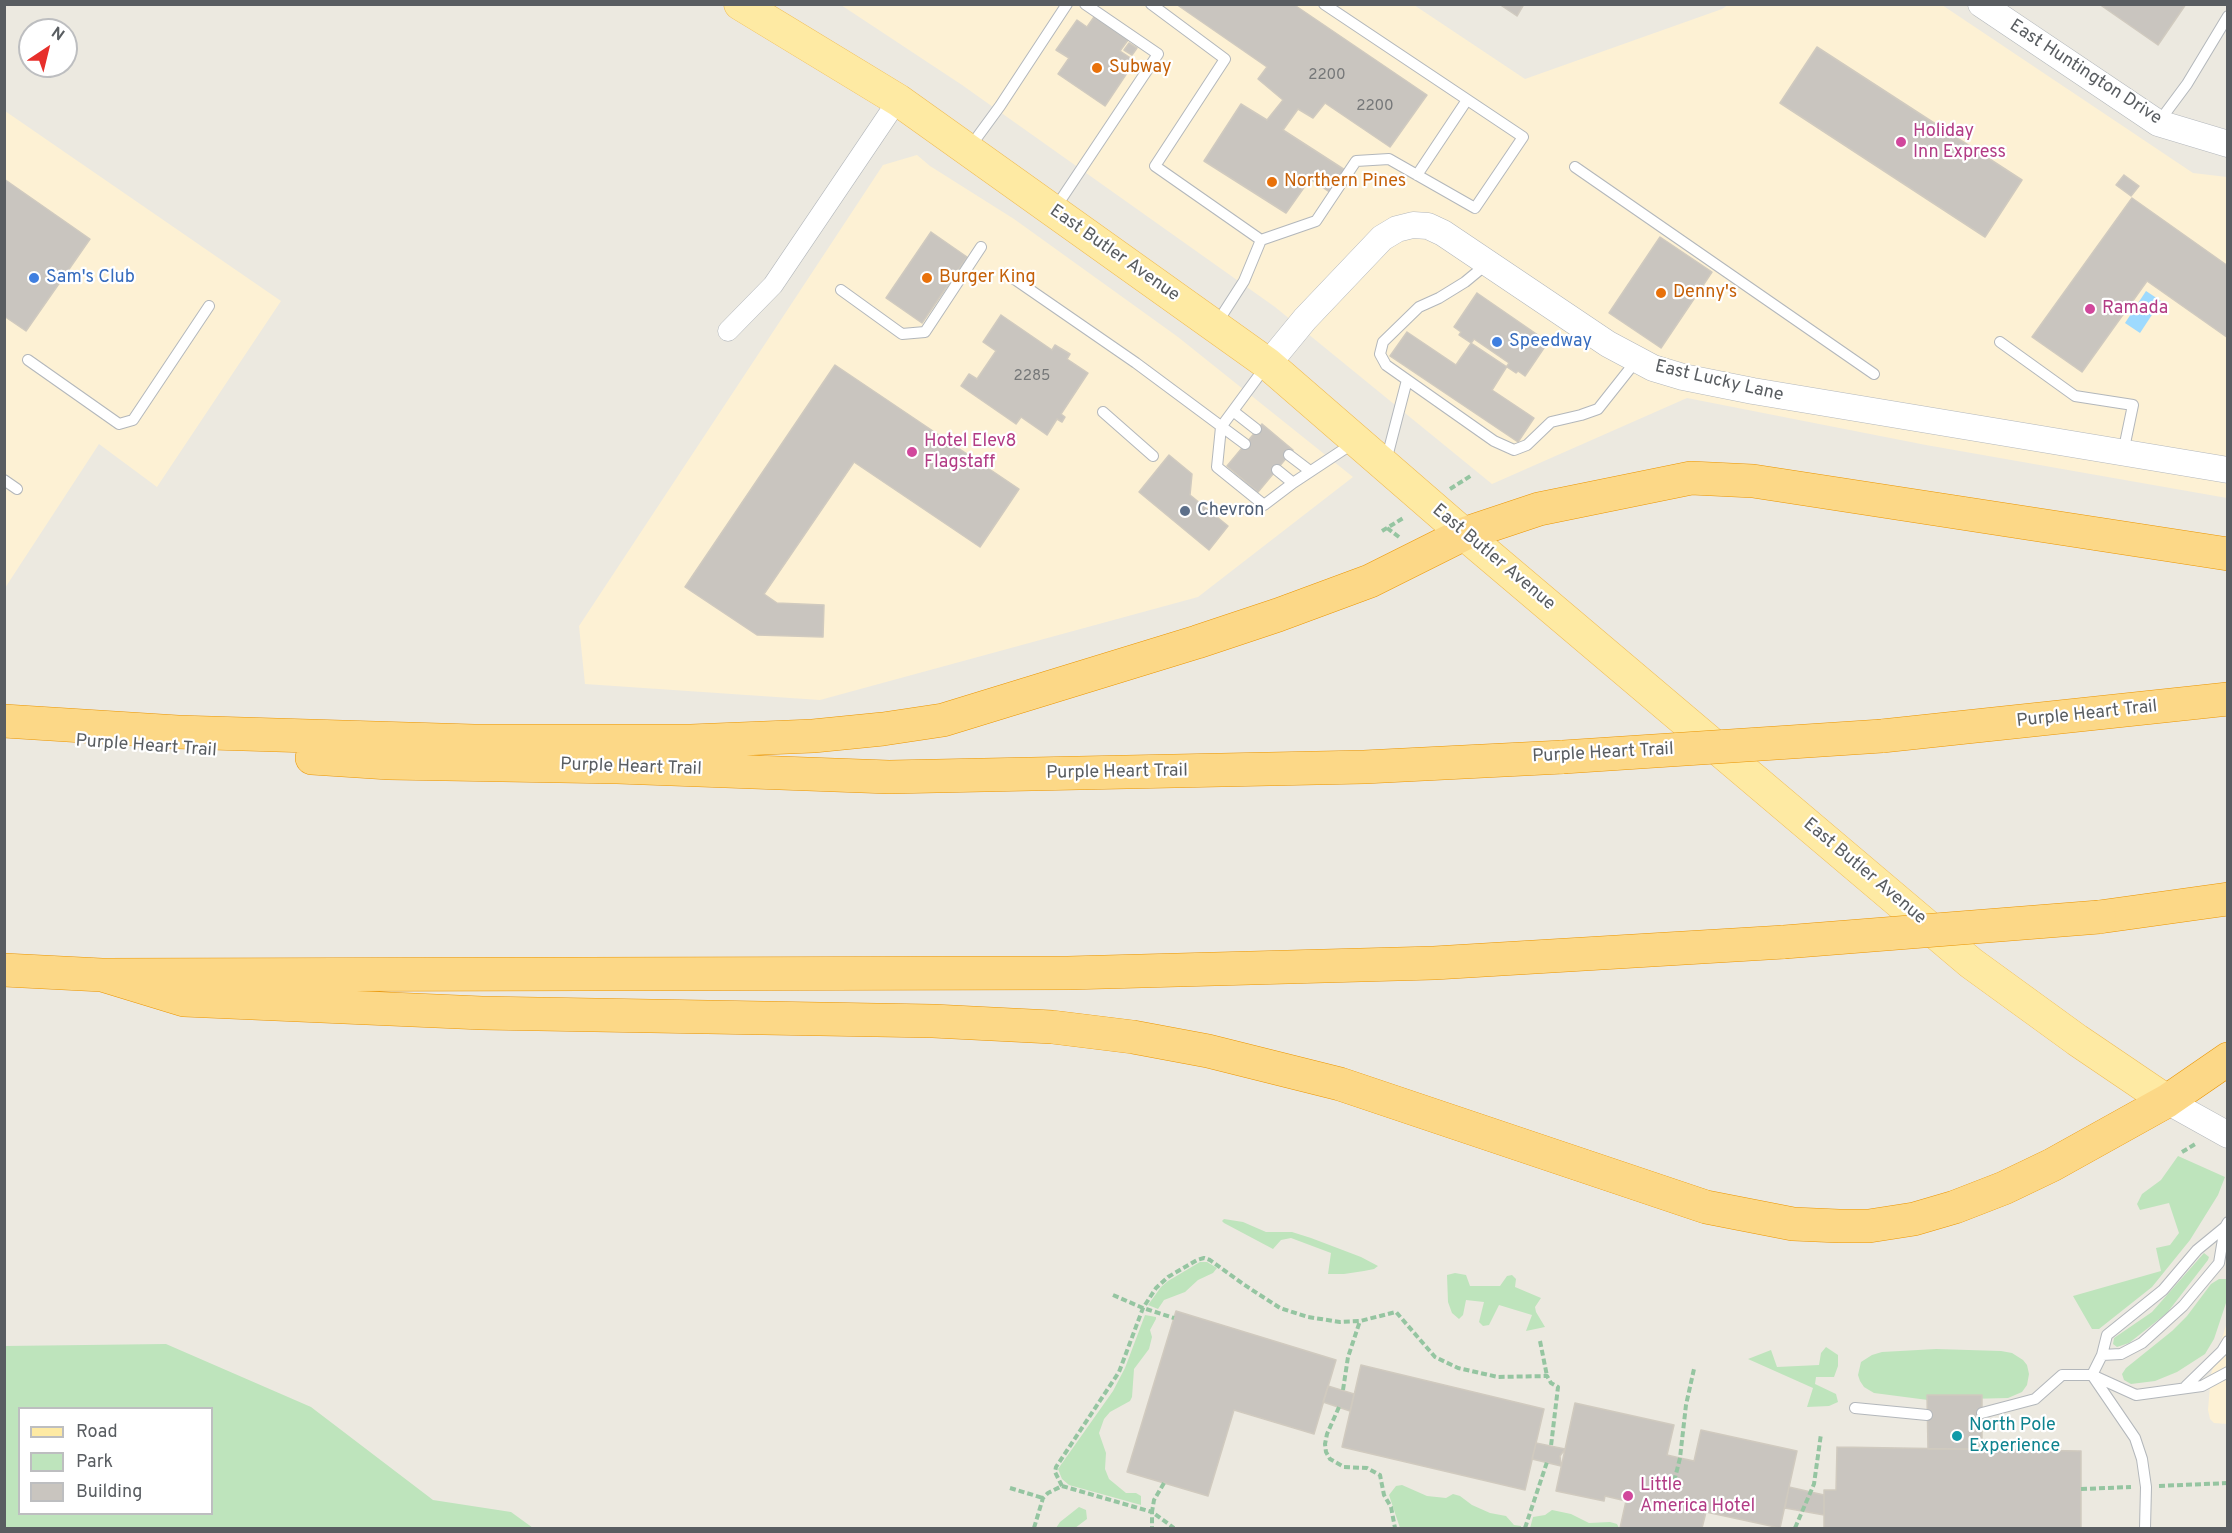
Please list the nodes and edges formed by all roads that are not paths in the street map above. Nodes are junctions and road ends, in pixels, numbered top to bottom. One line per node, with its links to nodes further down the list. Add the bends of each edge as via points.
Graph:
1 (740, 4): 8 (main road, East Butler Avenue)
2 (1067, 4): 12 (lane)
3 (1084, 4): 15 (lane, via 1158,54)
4 (1151, 4): 16 (lane, via 1225,58 1155,166)
5 (1324, 4): 9 (lane)
6 (1981, 4): 10 (street, East Huntington Drive)
7 (2228, 16): 10 (lane)
8 (898, 100): 12 (main road, East Butler Avenue); 23 (street, via 773,285)
9 (1467, 100): 14 (lane); 14 (lane, via 1523,137 1475,208)
10 (2158, 123): 11 (street, East Huntington Drive)
11 (2228, 144)
12 (968, 150): 15 (main road, East Butler Avenue)
13 (1575, 167): 28 (lane)
14 (1417, 175): 16 (lane, via 1389,159 1356,161 1316,221)
15 (1053, 211): 22 (main road, East Butler Avenue)
16 (1261, 240): 22 (lane, via 1244,281)
17 (981, 247): 20 (lane, via 925,332 902,334)
18 (1488, 263): 26 (street, East Lucky Lane); 27 (street, East Lucky Lane, via 1428,226 1397,229 1371,249); 29 (lane, via 1465,282 1419,307 1383,342 1380,354 1386,365)
19 (1010, 276): 32 (lane)
20 (841, 290)
21 (209, 306): 25 (lane, via 133,420 119,424)
22 (1215, 326): 27 (main road, East Butler Avenue)
23 (728, 331)
24 (2000, 342): 36 (lane, via 2075,396 2133,405)
25 (28, 360)
26 (1636, 361): 29 (lane, via 1598,409 1551,422 1527,445 1514,450 1494,441); 36 (street, East Lucky Lane, via 1683,377 1753,391)
27 (1268, 364): 30 (lane); 34 (main road, East Butler Avenue)
28 (1874, 374)
29 (1407, 380): 39 (lane)
30 (1233, 411): 32 (lane); 33 (lane)
31 (1102, 412): 38 (lane)
32 (1221, 427): 35 (lane); 44 (lane, via 1217,466 1264,506)
33 (1256, 429)
34 (1357, 441): 39 (main road, East Butler Avenue); 42 (lane)
35 (1245, 444)
36 (2123, 453): 41 (street, East Lucky Lane)
37 (1289, 455): 42 (lane)
38 (1153, 456)
39 (1385, 466): 46 (main road, East Butler Avenue)
40 (1277, 470): 44 (lane)
41 (2228, 470)
42 (1310, 471): 44 (lane)
43 (4, 480): 45 (lane)
44 (1293, 483)
45 (17, 489)
46 (1464, 534): 47 (highway, via 1539,509 1691,478 1753,481); 49 (highway, via 1370,580 1258,622 943,720 883,729 691,741 474,741); 55 (main road, East Butler Avenue, via 1971,963)
47 (2228, 554)
48 (2228, 699): 50 (highway, Purple Heart Trail, bridge, via 1882,736 1563,757 1364,767 889,777 388,763)
49 (4, 722)
50 (4, 737)
51 (2228, 899): 53 (highway, bridge, via 2099,917 1784,942 1434,963 1068,973)
52 (4, 970): 53 (highway)
53 (102, 975): 55 (highway, via 184,1000 482,1014 933,1021 1052,1027 1133,1037 1341,1084 1706,1207 1793,1224 1869,1226 1955,1207 2052,1165)
54 (2228, 1059): 55 (highway)
55 (2167, 1101): 56 (street, East Butler Avenue)
56 (2228, 1135)
57 (2226, 1224): 59 (lane, via 2197,1250 2163,1290 2107,1335); 59 (lane, via 2220,1263 2182,1306 2142,1343 2121,1354)
58 (2228, 1341): 62 (lane, via 2222,1352)
59 (2102, 1354): 61 (lane)
60 (2228, 1372): 62 (lane, via 2202,1386)
61 (2092, 1374): 62 (lane, via 2136,1395); 64 (lane, via 2062,1376 2035,1400); 66 (lane, via 2134,1438 2142,1459)
62 (2186, 1386)
63 (1855, 1408): 65 (lane)
64 (1982, 1413)
65 (1927, 1415)
66 (2145, 1528)

